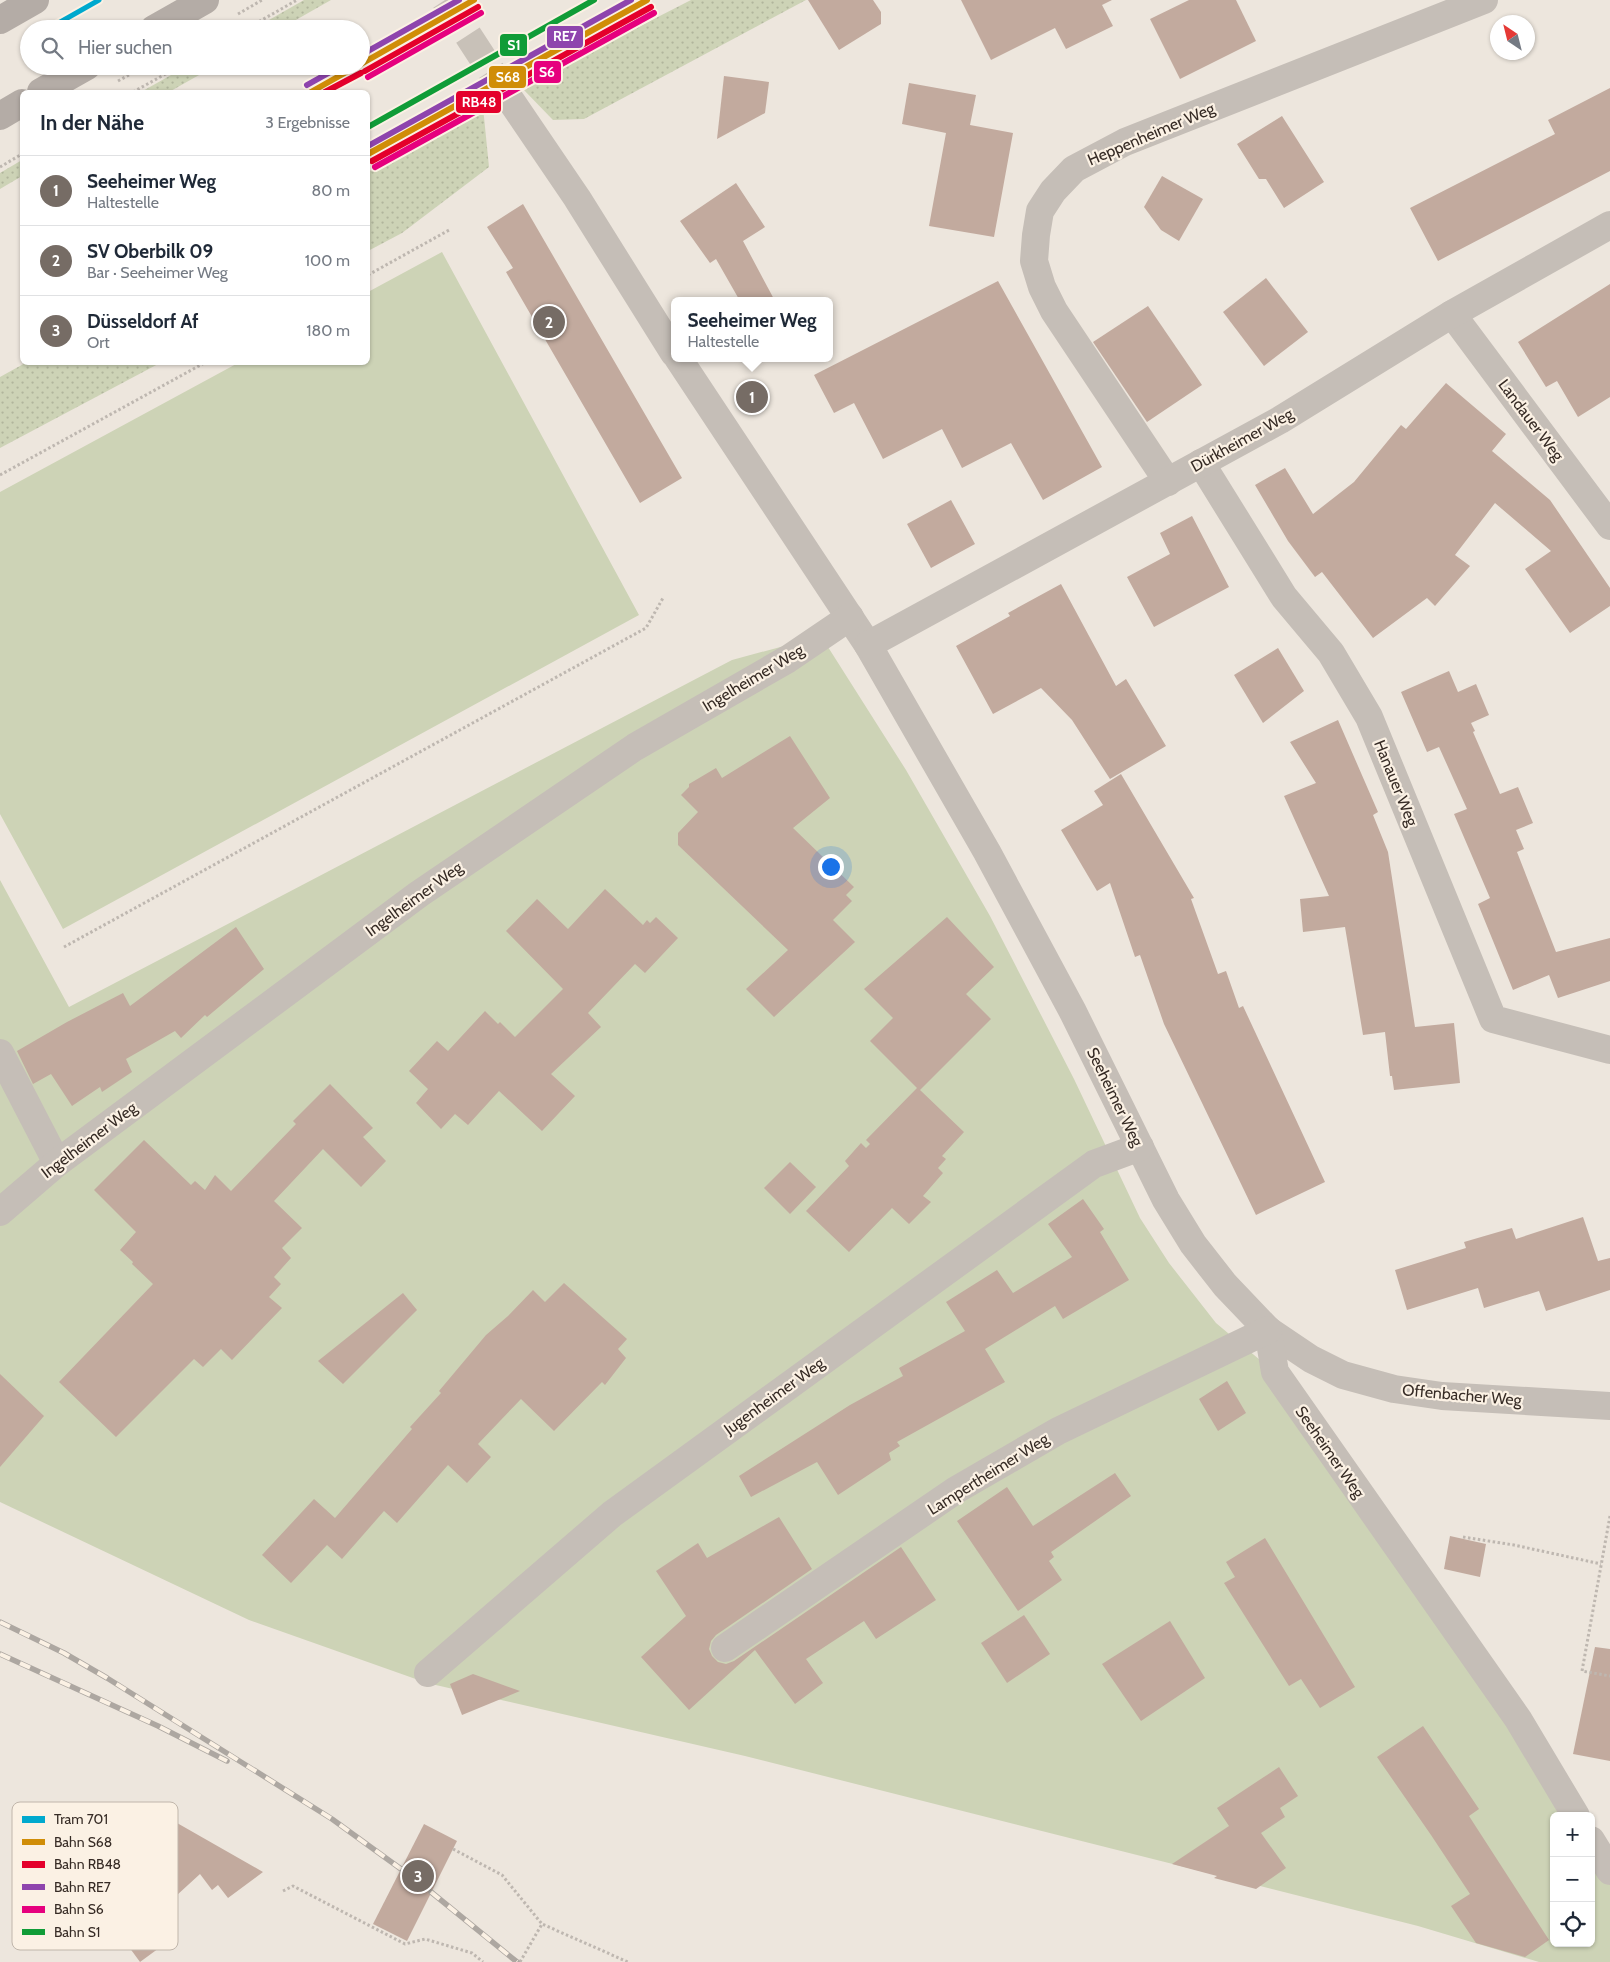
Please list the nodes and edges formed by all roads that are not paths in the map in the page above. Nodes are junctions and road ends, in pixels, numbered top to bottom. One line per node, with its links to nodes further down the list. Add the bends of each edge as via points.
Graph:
1 (35, 0): 4 (main road)
2 (205, 0): 5 (main road)
3 (1484, 0): 16 (street, Heppenheimer Weg, via 1125,142 1074,169 1053,191 1040,211 1036,235 1034,261 1042,287 1054,311)
4 (0, 20)
5 (170, 20)
6 (72, 75): 8 (main road)
7 (503, 89): 13 (street, via 577,198)
8 (45, 90)
9 (20, 104): 10 (main road)
10 (0, 116)
11 (1610, 225): 12 (street, Dürkheimer Weg)
12 (1452, 314): 15 (street, Dürkheimer Weg, via 1280,420); 17 (street, Landauer Weg)
13 (671, 348)
14 (681, 362): 18 (street, Seeheimer Weg)
15 (1201, 463): 16 (street, Dürkheimer Weg); 20 (street, Hanauer Weg, via 1284,597 1331,653 1369,717 1493,1019)
16 (1168, 482): 19 (street, Dürkheimer Weg)
17 (1610, 526)
18 (850, 617): 19 (street, Seeheimer Weg); 23 (street, Ingelheimer Weg, via 788,659 635,747 419,894)
19 (868, 645): 22 (street, Seeheimer Weg, via 987,852 1073,1012)
20 (1610, 1050)
21 (0, 1053): 23 (street)
22 (1140, 1147): 25 (street, Seeheimer Weg, via 1166,1200 1193,1244 1225,1285); 28 (street, Jugenheimer Weg, via 1094,1164 612,1514)
23 (57, 1163): 24 (street, Ingelheimer Weg)
24 (0, 1212)
25 (1268, 1330): 26 (street, Offenbacher Weg, via 1311,1359 1342,1374 1394,1389 1442,1396); 27 (street, Lampertheimer Weg, via 1058,1430 956,1490); 29 (street, Seeheimer Weg, via 1275,1372 1518,1719)
26 (1610, 1406)
27 (725, 1648)
28 (428, 1673)
29 (1574, 1812)
30 (1595, 1847): 31 (street)
31 (1610, 1872)

